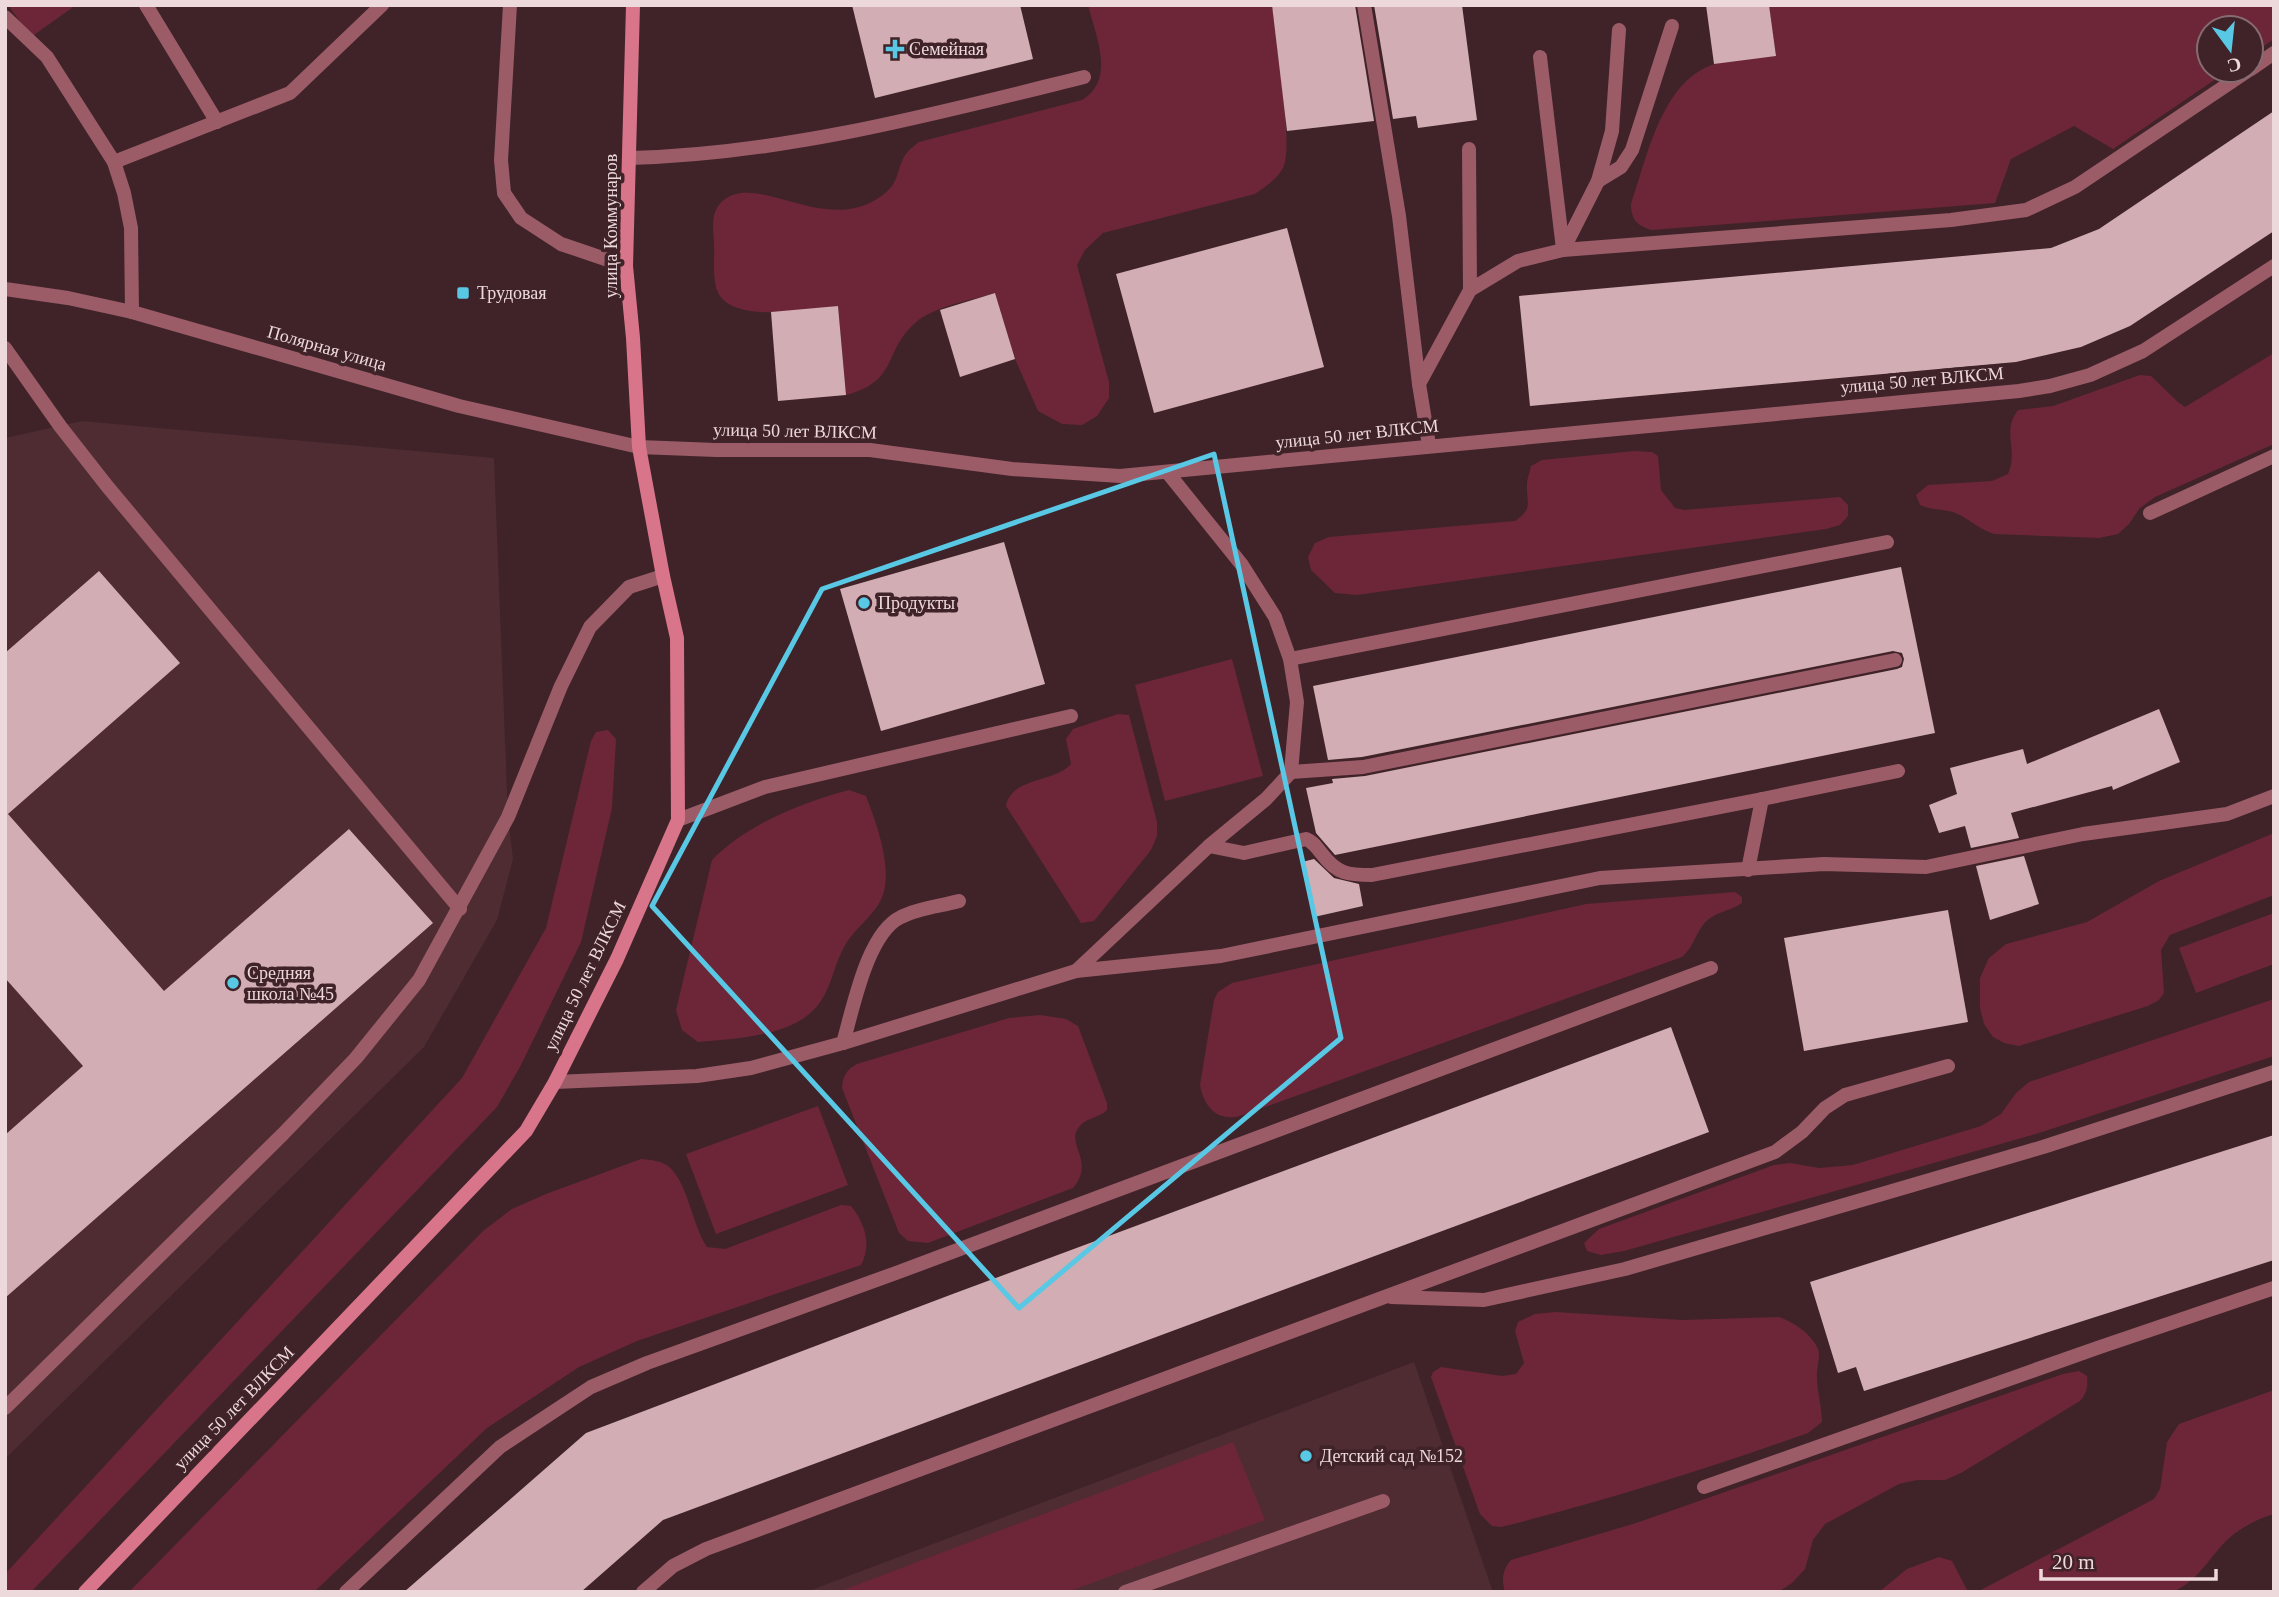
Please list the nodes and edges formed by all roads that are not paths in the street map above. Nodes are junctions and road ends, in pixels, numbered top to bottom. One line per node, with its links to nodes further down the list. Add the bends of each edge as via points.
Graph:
1 (146, 5): 12 (street)
2 (382, 5): 12 (street, via 290,93)
3 (510, 5): 18 (street, via 501,160 505,193 521,218 561,244)
4 (633, 5): 14 (main road, улица Коммунаров)
5 (1364, 5): 24 (street, via 1399,216)
6 (5, 17): 15 (street, via 47,57)
7 (1672, 26): 16 (street, via 1632,149 1621,166)
8 (1619, 30): 16 (street, via 1612,131)
9 (1540, 57): 17 (street)
10 (1084, 77): 14 (street, via 859,131 691,156)
11 (2228, 84): 17 (street, via 2076,187 2026,210 1951,220)
12 (217, 122): 15 (street)
13 (1469, 149): 21 (street)
14 (630, 158): 18 (main road, улица Коммунаров)
15 (114, 162): 22 (street, via 131,228)
16 (1598, 181): 17 (street)
17 (1563, 250): 21 (street, via 1518,261)
18 (626, 266): 26 (main road, улица Коммунаров)
19 (2274, 266): 25 (street, улица 50 лет ВЛКСМ, via 2143,352 2050,386)
20 (5, 289): 22 (street, Полярная улица)
21 (1470, 290): 24 (street)
22 (132, 312): 26 (street, Полярная улица, via 459,407)
23 (5, 348): 43 (street, via 107,486)
24 (1419, 384): 25 (street)
25 (1429, 445): 28 (street, улица 50 лет ВЛКСМ)
26 (639, 447): 28 (street, улица 50 лет ВЛКСМ, via 870,450 1012,469 1120,476); 31 (main road, улица 50 лет ВЛКСМ)
27 (2274, 456): 29 (street)
28 (1168, 473): 32 (street, via 1242,565 1276,617)
29 (2150, 513)
30 (1887, 542): 32 (street)
31 (663, 576): 39 (main road, улица 50 лет ВЛКСМ, via 677,638); 43 (street, via 629,587 590,627 508,817)
32 (1290, 659): 36 (street, via 1297,702)
33 (1895, 660): 36 (street, via 1363,767)
34 (1071, 716): 39 (street, via 765,787)
35 (1898, 771): 38 (street)
36 (1291, 772): 40 (street)
37 (2274, 796): 41 (street, via 2227,814 2083,834 1926,867 1824,864)
38 (1762, 799): 40 (street, via 1372,875 1349,875 1334,867 1315,843 1306,839 1244,853); 41 (street)
39 (678, 820): 49 (main road, улица 50 лет ВЛКСМ, via 617,959)
40 (1209, 846): 45 (street)
41 (1748, 870): 45 (street, via 1600,878 1221,956)
42 (960, 901): 46 (street, via 901,917 888,927 867,959)
43 (460, 909): 52 (street, via 419,980 356,1058)
44 (1712, 968): 56 (street, via 592,1387 500,1447)
45 (1076, 971): 46 (street)
46 (843, 1043): 49 (street, via 751,1068 697,1076)
47 (1948, 1066): 51 (street, via 1845,1095 1775,1152)
48 (2274, 1072): 51 (street, via 2030,1151 1614,1272 1484,1300)
49 (555, 1082): 55 (main road, улица 50 лет ВЛКСМ, via 526,1131)
50 (2274, 1288): 53 (street)
51 (1383, 1296): 57 (street, via 706,1549 673,1566)
52 (5, 1408)
53 (1704, 1487)
54 (1382, 1501): 58 (street)
55 (85, 1592)
56 (346, 1592)
57 (643, 1592)
58 (1125, 1592)

